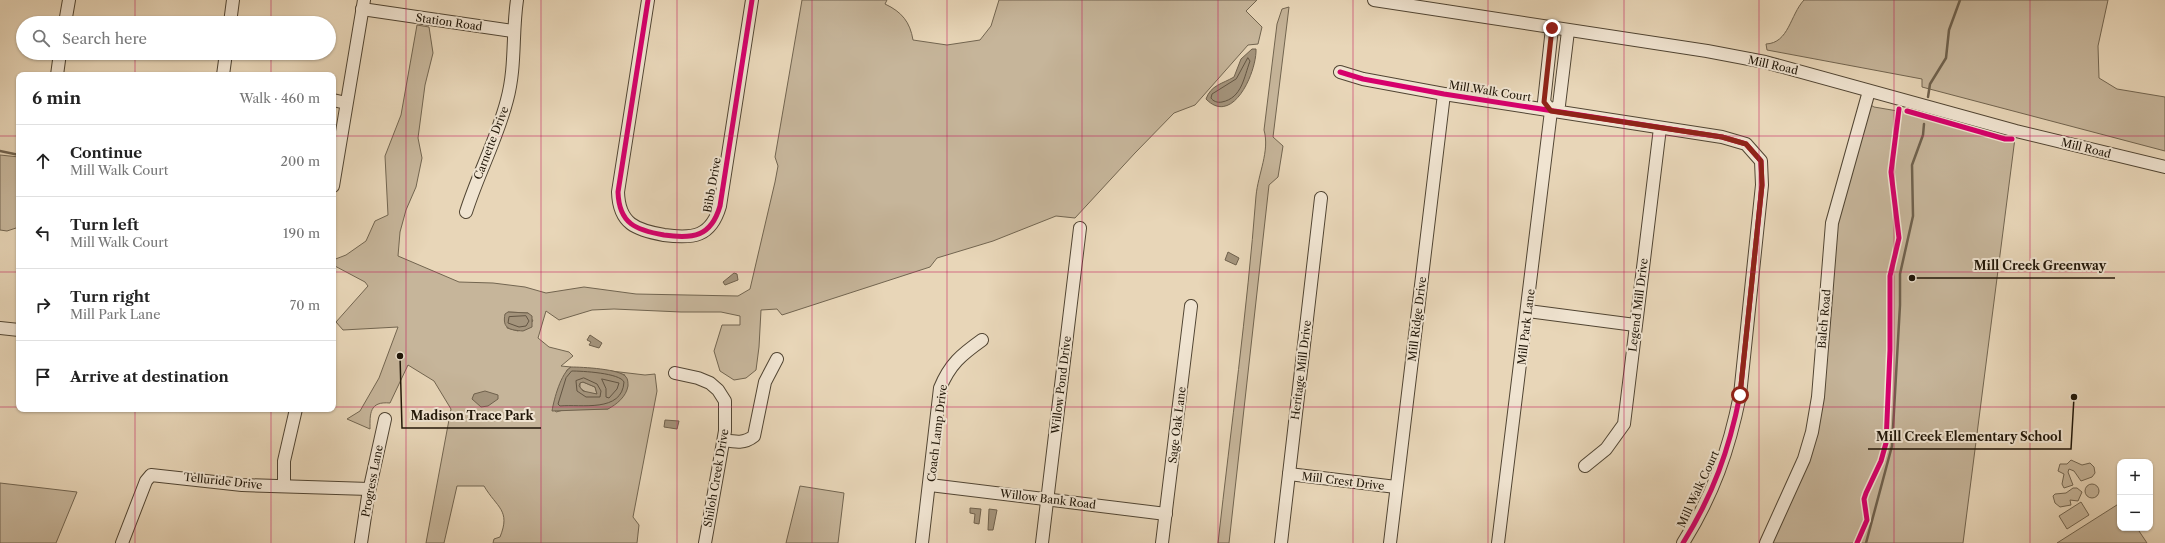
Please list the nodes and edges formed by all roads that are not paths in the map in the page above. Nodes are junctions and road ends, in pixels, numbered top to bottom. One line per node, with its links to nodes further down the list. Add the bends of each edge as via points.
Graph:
1 (69, 0): 8 (street)
2 (234, 0): 9 (street)
3 (517, 0): 11 (street, Carnette Drive)
4 (648, 0): 5 (street, Bibb Drive, via 618,192 618,206 626,220 643,232 682,237 698,235 708,229 716,219 720,206)
5 (752, 0)
6 (1374, 0): 10 (street, Mill Road)
7 (363, 4): 11 (street, Station Road); 21 (street)
8 (66, 16)
9 (231, 16)
10 (1552, 28): 12 (street, Mill Road); 22 (street, Mill Park Lane, via 1544,102)
11 (513, 31): 27 (street, Carnette Drive, via 514,62 507,100 495,139)
12 (1568, 31): 18 (street, Mill Road, via 1765,62); 22 (street, Mill Park Lane, via 1558,105)
13 (59, 60): 15 (street)
14 (225, 60): 16 (street)
15 (57, 72)
16 (223, 72)
17 (1340, 72): 19 (street, Mill Walk Court, via 1363,79)
18 (1870, 91): 25 (street, Mill Road, via 2016,131); 58 (street, Balch Road, via 1832,223 1818,397 1812,432 1804,459)
19 (1444, 94): 22 (street, Mill Walk Court); 44 (street, Mill Ridge Drive)
20 (336, 101): 21 (street)
21 (346, 103): 24 (street)
22 (1551, 111): 23 (street, Mill Walk Court); 30 (street, Mill Park Lane)
23 (1660, 128): 31 (street, Legend Mill Drive); 57 (street, Mill Walk Court, via 1722,137 1746,144 1761,161 1760,208 1740,395 1722,465)
24 (336, 167)
25 (2165, 167)
26 (1321, 198): 41 (street, Heritage Mill Drive)
27 (466, 212)
28 (1080, 228): 46 (street, Willow Pond Drive)
29 (1191, 306): 47 (street, Sage Oak Lane)
30 (1528, 311): 31 (street); 56 (street, Mill Park Lane)
31 (1635, 325): 40 (street, Legend Mill Drive, via 1624,424 1606,449)
32 (0, 328): 33 (street)
33 (16, 330)
34 (982, 340): 42 (street, Coach Lamp Drive, via 960,356 947,372 940,388)
35 (777, 359): 39 (street, via 765,382 754,436 739,442)
36 (675, 373): 39 (street, Shiloh Creek Drive, via 698,378 718,390 725,401)
37 (295, 412): 43 (street, via 284,461)
38 (385, 419): 45 (street, Progress Lane)
39 (724, 440): 50 (street, Shiloh Creek Drive)
40 (1585, 466)
41 (1289, 474): 44 (street, Mill Crest Drive); 54 (street, Heritage Mill Drive)
42 (930, 485): 46 (street, Willow Bank Road); 51 (street, Coach Lamp Drive)
43 (284, 486): 45 (street, Telluride Drive); 48 (street, Telluride Drive, via 151,475 146,481)
44 (1396, 487): 55 (street, Mill Ridge Drive)
45 (369, 489): 49 (street, Progress Lane)
46 (1047, 498): 47 (street, Willow Bank Road); 52 (street, Willow Pond Drive)
47 (1166, 514): 53 (street, Sage Oak Lane)
48 (122, 543)
49 (361, 543)
50 (705, 543)
51 (922, 543)
52 (1042, 543)
53 (1162, 543)
54 (1281, 543)
55 (1390, 543)
56 (1498, 543)
57 (1683, 543)
58 (1766, 543)

